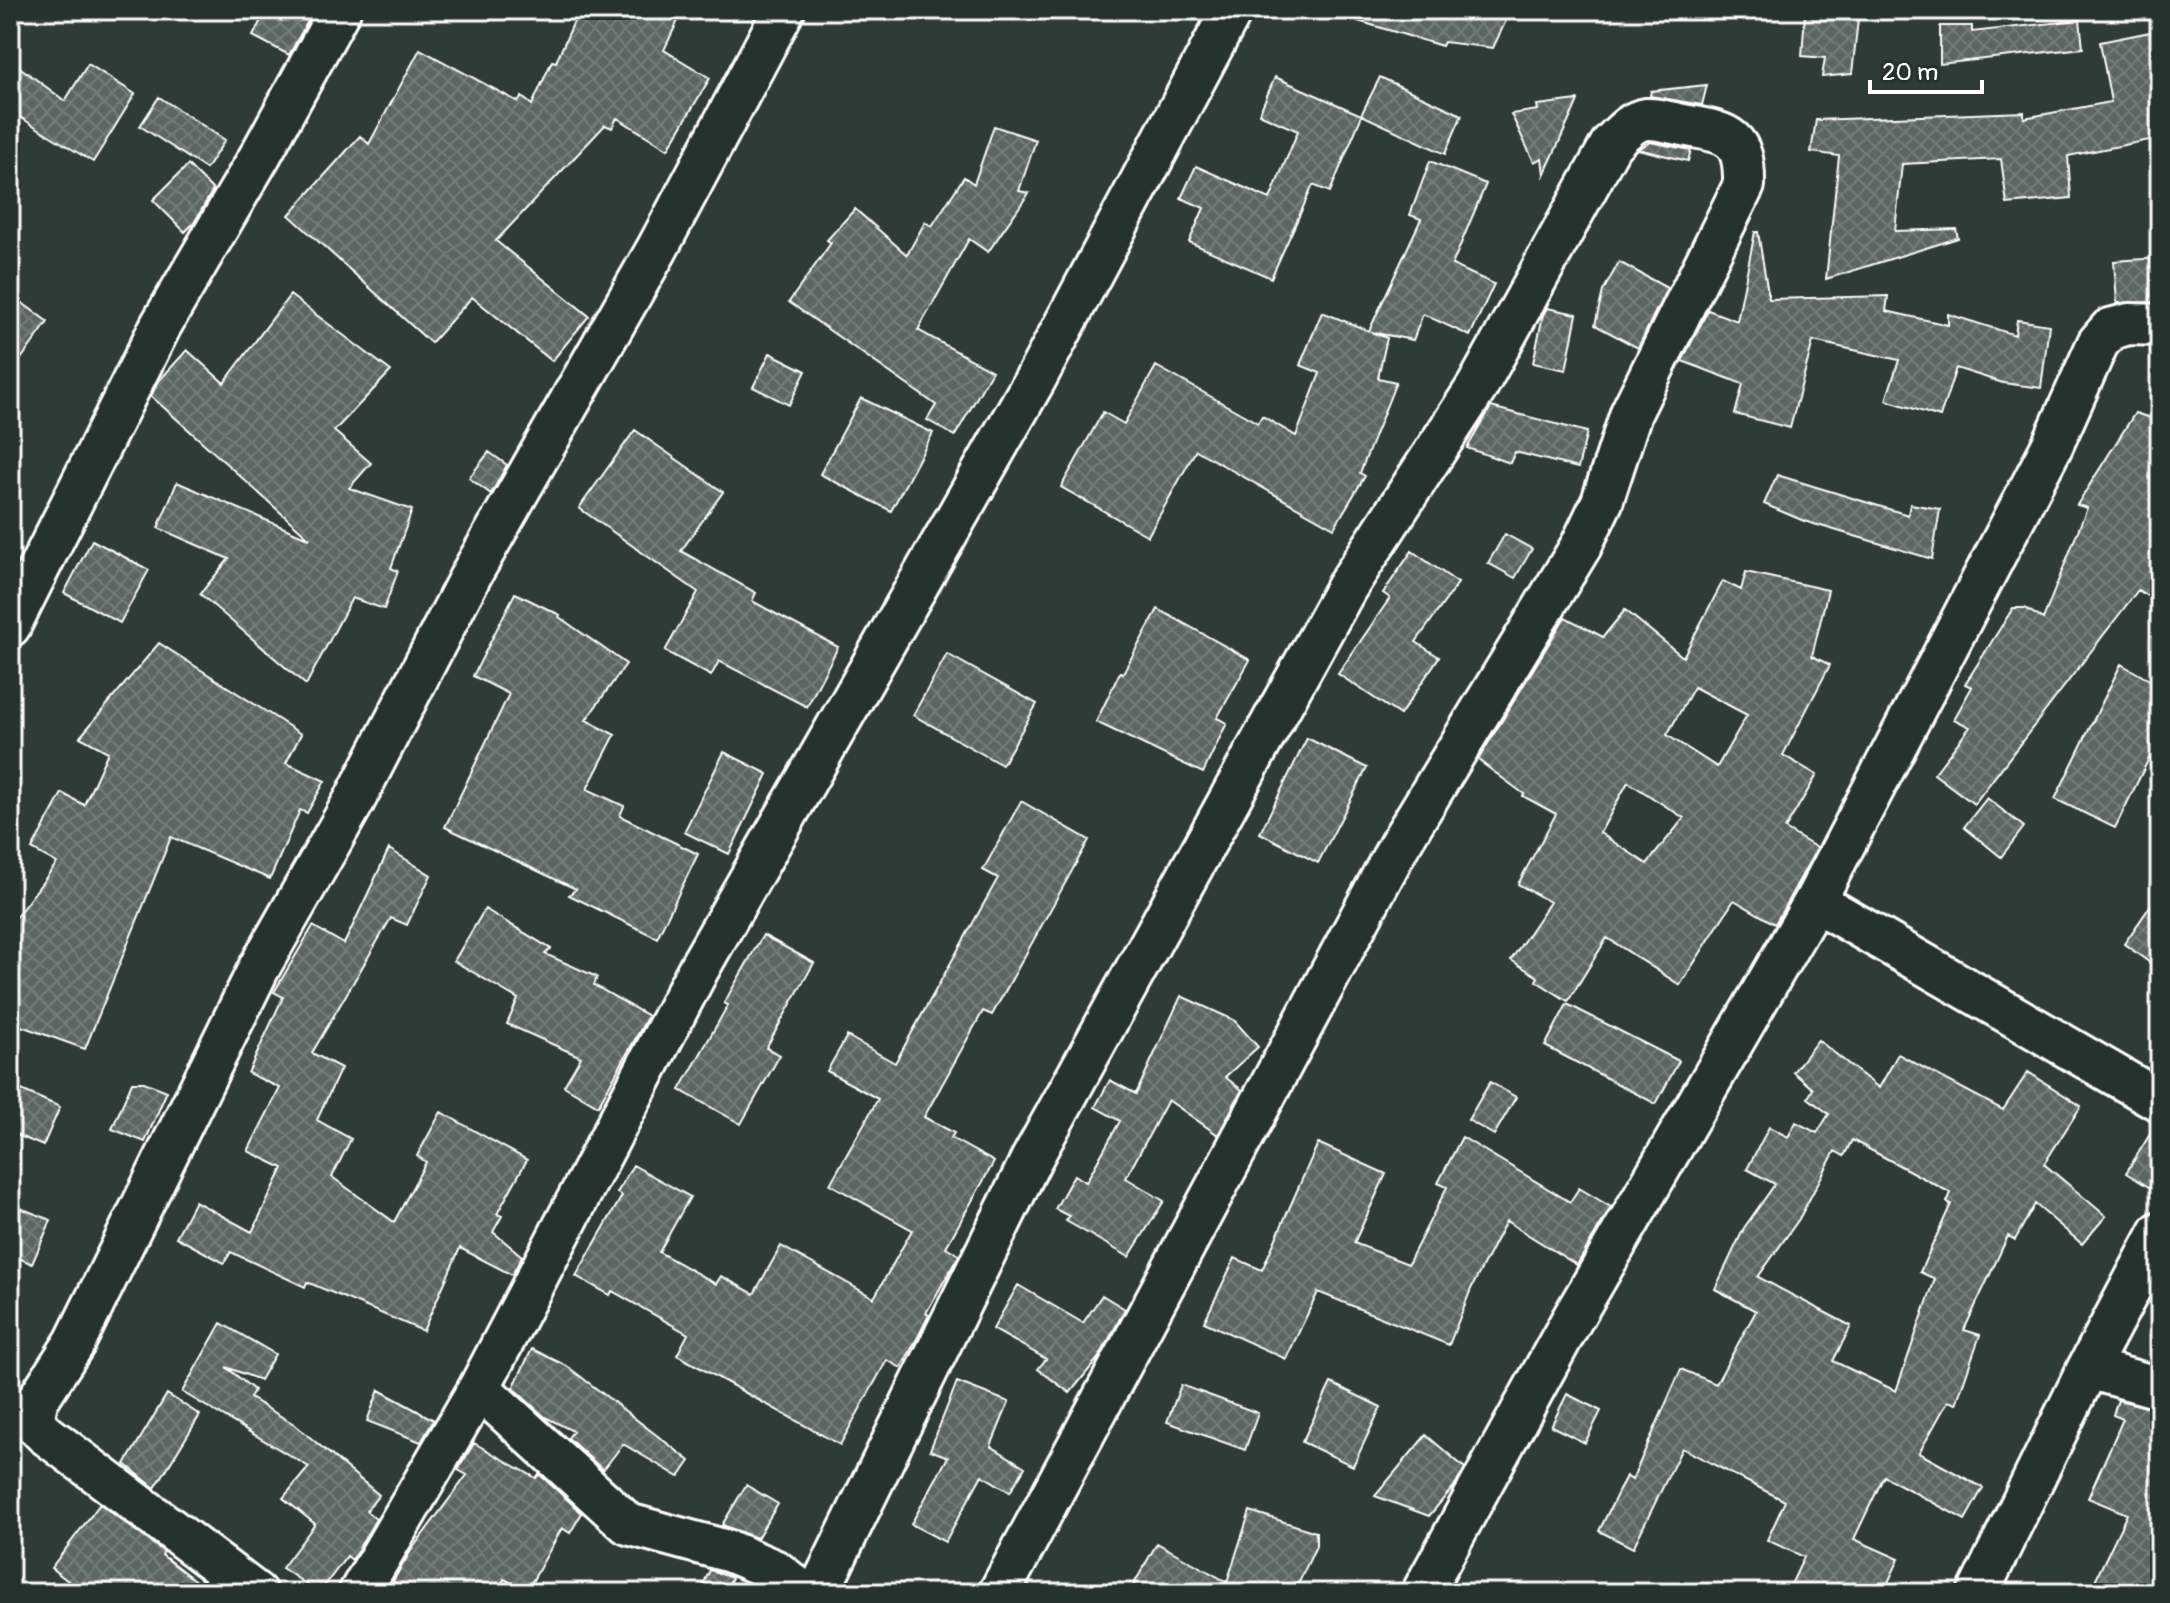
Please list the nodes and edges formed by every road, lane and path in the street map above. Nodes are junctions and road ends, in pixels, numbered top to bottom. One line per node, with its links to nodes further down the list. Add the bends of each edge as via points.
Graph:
1 (340, 10): 5 (street, via 161,325)
2 (784, 10): 12 (street, via 259,968 75,1342 37,1401)
3 (1232, 10): 10 (street, via 1036,378 699,968)
4 (2160, 325): 6 (street, via 2110,329 2098,343 2052,446)
5 (10, 626)
6 (1815, 901): 7 (street); 18 (street, via 1570,1323)
7 (2160, 1101)
8 (2160, 1232): 9 (street)
9 (2088, 1368): 11 (street); 19 (street)
10 (479, 1388): 14 (street); 15 (street, via 628,1524 731,1552 776,1571)
11 (2160, 1388)
12 (21, 1415): 13 (street)
13 (256, 1593)
14 (359, 1593)
15 (804, 1593)
16 (818, 1593): 17 (street, via 1039,1146 1346,588 1477,387 1611,144 1630,125 1647,119 1722,132 1738,145 1744,185 1631,413 1602,502 1581,546 1398,847)
17 (999, 1593)
18 (1422, 1593)
19 (1978, 1593)

